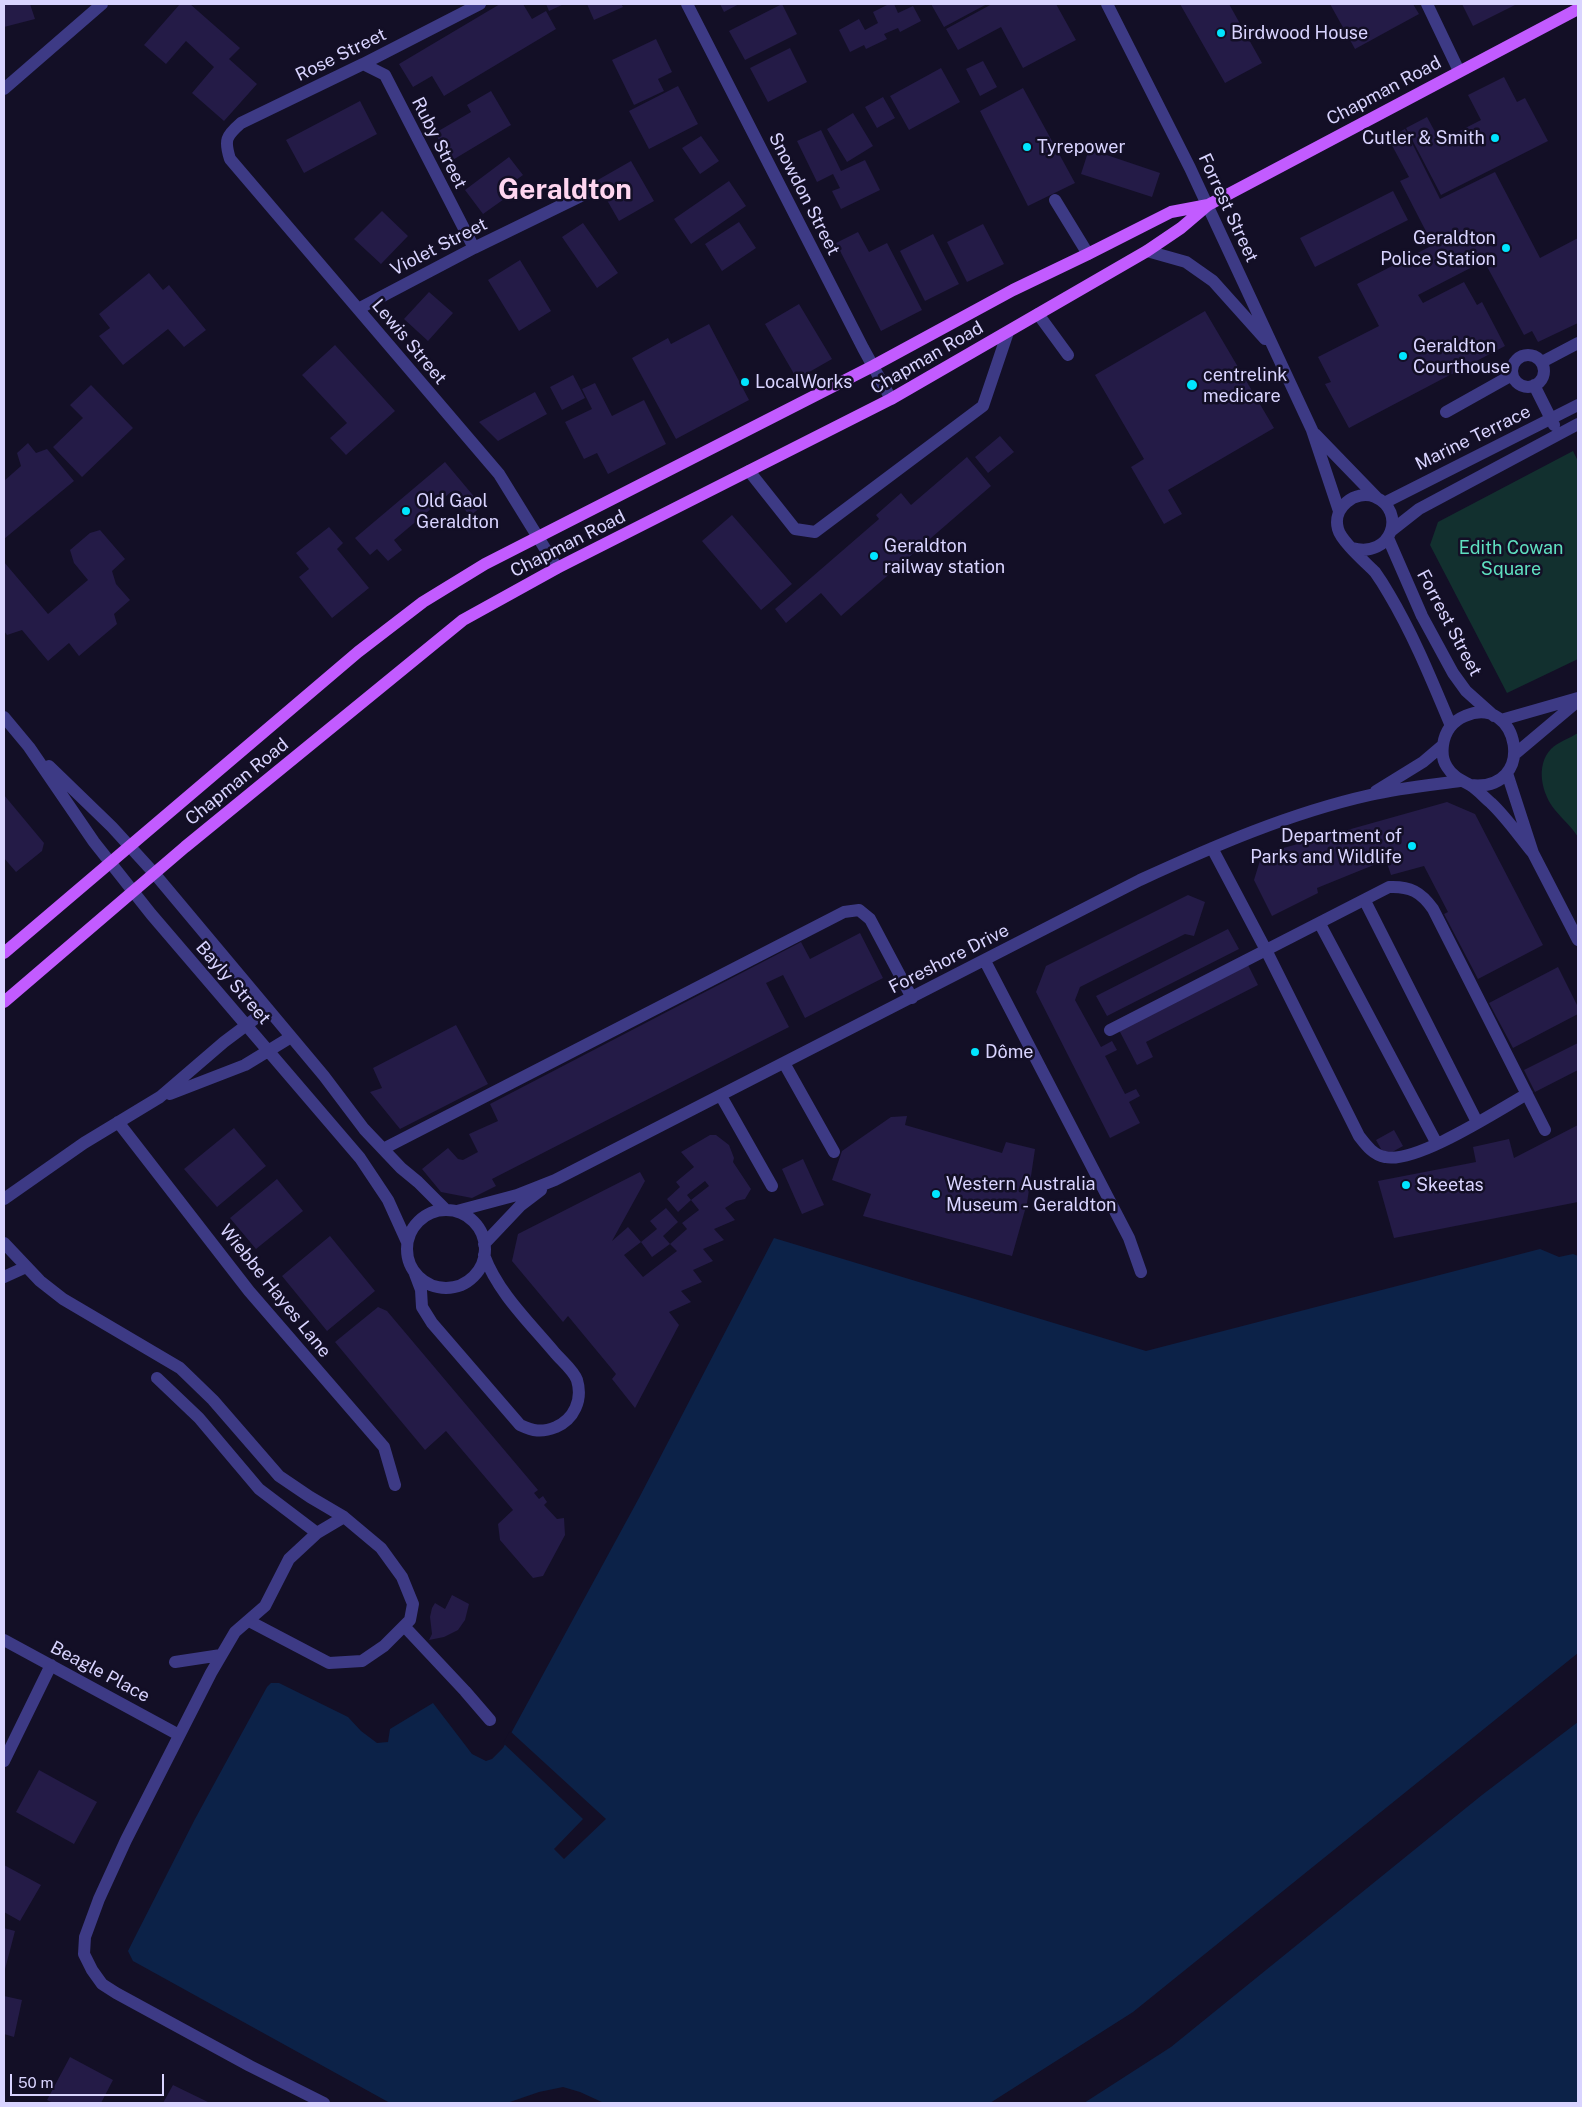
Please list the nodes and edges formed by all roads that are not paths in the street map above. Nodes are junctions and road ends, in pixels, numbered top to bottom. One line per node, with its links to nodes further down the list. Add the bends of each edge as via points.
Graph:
1 (102, 4): 9 (street)
2 (480, 4): 7 (street, Rose Street)
3 (687, 4): 24 (street, Snowdon Street)
4 (1107, 4): 13 (street, Forrest Street)
5 (1427, 4): 8 (street)
6 (1578, 10): 8 (main road, Chapman Road)
7 (363, 64): 10 (street, Rose Street, via 241,123 229,133); 14 (street, Ruby Street, via 385,75)
8 (1459, 71): 13 (main road, Chapman Road)
9 (4, 89)
10 (226, 144): 17 (street, Lewis Street, via 230,159)
11 (591, 190): 14 (street, Violet Street)
12 (1055, 200): 16 (street)
13 (1208, 205): 15 (main road, Chapman Road); 16 (main road, Chapman Road, via 1171,212); 21 (street, Forrest Street)
14 (474, 248): 17 (street, Violet Street)
15 (1148, 251): 18 (main road, Chapman Road); 21 (street, via 1186,262 1213,281)
16 (1088, 254): 24 (main road, Chapman Road, via 1013,290)
17 (358, 309): 38 (street, Lewis Street, via 499,474)
18 (1038, 314): 19 (main road, Chapman Road); 22 (street)
19 (1008, 332): 27 (main road, Chapman Road); 34 (street, via 983,406 815,532 795,529)
20 (1578, 343): 23 (street)
21 (1275, 350): 32 (street, Forrest Street)
22 (1068, 354)
23 (1542, 362): 25 (street, via 1531,355 1518,358); 26 (street, via 1543,376)
24 (873, 366): 27 (street, Snowdon Street); 38 (main road, Chapman Road)
25 (1512, 375): 26 (street, via 1521,385); 29 (street)
26 (1534, 385): 30 (street)
27 (891, 399): 34 (main road, Chapman Road)
28 (1578, 405): 30 (street, Marine Terrace)
29 (1446, 412)
30 (1551, 419): 33 (street); 35 (street, Marine Terrace)
31 (1578, 424): 33 (street, Marine Terrace)
32 (1312, 430): 35 (street, Forrest Street); 36 (street, Forrest Street)
33 (1558, 434): 37 (street, Marine Terrace, via 1419,509)
34 (749, 472): 40 (main road, Chapman Road)
35 (1380, 500): 36 (street, via 1359,496); 37 (street, via 1392,516)
36 (1339, 511): 39 (street, via 1337,528)
37 (1389, 534): 39 (street, via 1377,547 1369,550); 43 (street, Forrest Street, via 1422,616 1453,672 1466,691)
38 (538, 536): 40 (street, Lewis Street); 51 (main road, Chapman Road, via 423,602 358,652)
39 (1352, 548): 44 (street, via 1377,574 1390,595)
40 (557, 568): 55 (main road, Chapman Road, via 463,620)
41 (1578, 700): 43 (street); 47 (street)
42 (4, 717): 46 (street, Bayly Street)
43 (1497, 718): 44 (street, via 1469,714); 47 (street, via 1512,733)
44 (1451, 726): 45 (street)
45 (1443, 745): 49 (street, via 1446,766); 50 (street, Foreshore Drive, via 1423,762)
46 (29, 747): 51 (street, Bayly Street); 54 (street, Bayly Street)
47 (1515, 754): 48 (street)
48 (1507, 773): 49 (street, via 1490,784); 53 (street)
49 (1465, 783): 50 (street, Foreshore Drive); 53 (street, via 1493,804)
50 (1369, 795): 52 (street, Foreshore Drive, via 1286,819)
51 (129, 846): 54 (main road, Chapman Road); 55 (street, Bayly Street)
52 (1212, 848): 60 (street); 62 (street, Foreshore Drive, via 1140,880)
53 (1533, 853): 59 (street)
54 (110, 862): 56 (street, Bayly Street); 61 (main road, Chapman Road)
55 (154, 873): 56 (main road, Chapman Road); 65 (street, Bayly Street)
56 (133, 890): 64 (main road, Chapman Road); 66 (street, Bayly Street)
57 (1365, 901): 58 (street); 71 (street, via 1389,887 1403,886 1425,897); 75 (street)
58 (1320, 924): 60 (street); 77 (street)
59 (1578, 940)
60 (1267, 952): 67 (street); 77 (street, via 1370,1150 1383,1157 1399,1159)
61 (4, 953)
62 (985, 961): 63 (street, Foreshore Drive); 88 (street, via 1129,1238)
63 (912, 998): 70 (street, Foreshore Drive); 78 (street, via 870,919 859,910 844,912)
64 (4, 1002)
65 (268, 1009): 66 (street); 68 (street, Bayly Street)
66 (247, 1026): 69 (street, Bayly Street); 73 (street)
67 (1110, 1030)
68 (292, 1037): 69 (street); 78 (street, Bayly Street)
69 (269, 1052): 73 (street, via 245,1066); 84 (street, Bayly Street, via 360,1158 388,1200)
70 (784, 1063): 72 (street, Foreshore Drive); 79 (street)
71 (1527, 1094): 75 (street); 76 (street)
72 (721, 1096): 80 (street, Foreshore Drive); 81 (street)
73 (160, 1097): 74 (street)
74 (118, 1122): 82 (street); 92 (street, Wiebbe Hayes Lane, via 249,1290 384,1447)
75 (1477, 1122): 77 (street)
76 (1545, 1130)
77 (1437, 1144)
78 (382, 1149): 83 (street, Bayly Street)
79 (834, 1152)
80 (555, 1180): 83 (street, Foreshore Drive, via 517,1195); 86 (street, Foreshore Drive, via 520,1206)
81 (772, 1186)
82 (4, 1199)
83 (452, 1210): 84 (street, via 435,1211 416,1222); 86 (street, via 476,1224)
84 (407, 1242): 89 (street, via 408,1259)
85 (4, 1243): 87 (street)
86 (484, 1250): 89 (street, via 481,1266 475,1275 456,1286 434,1286); 89 (street, via 490,1270 502,1289 577,1379 579,1400 574,1413 565,1423 551,1429 536,1432 520,1425 432,1322 422,1307)
87 (26, 1267): 90 (street); 93 (street, via 63,1299 180,1368 280,1476)
88 (1141, 1272)
89 (416, 1274)
90 (4, 1276)
91 (157, 1378): 94 (street, via 199,1418 259,1489)
92 (395, 1485)
93 (344, 1517): 94 (street); 96 (street, via 381,1548 402,1578 413,1604 410,1620)
94 (316, 1533): 95 (street, via 285,1564 265,1606)
95 (249, 1621): 96 (street, via 329,1663 362,1661 384,1646); 98 (street, via 234,1632)
96 (404, 1626): 101 (street)
97 (4, 1640): 100 (street, Beagle Place)
98 (221, 1655): 99 (street); 102 (street)
99 (175, 1662)
100 (51, 1665): 102 (street, Beagle Place); 103 (street)
101 (490, 1720)
102 (179, 1735): 104 (street, via 99,1899 85,1937 84,1954 102,1984 116,1993)
103 (4, 1760)
104 (324, 2103)

